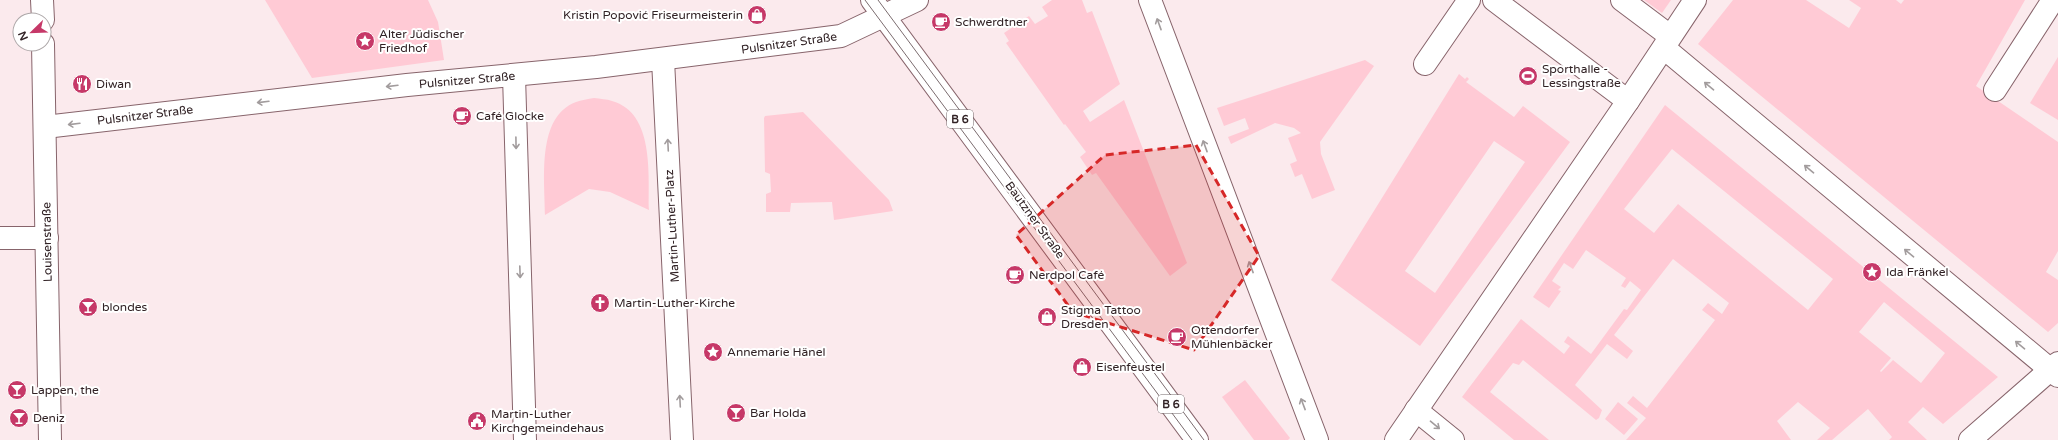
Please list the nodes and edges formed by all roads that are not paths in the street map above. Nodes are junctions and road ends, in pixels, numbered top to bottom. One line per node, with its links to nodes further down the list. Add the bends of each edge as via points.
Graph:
1 (42, 0): 10 (street)
2 (917, 0): 9 (street, Pulsnitzer Straße)
3 (1150, 0): 27 (street, one-way to 3)
4 (1468, 0): 14 (street)
5 (1494, 0): 17 (street)
6 (1622, 0): 11 (street)
7 (1694, 0): 11 (street)
8 (2053, 0): 16 (street)
9 (878, 8): 13 (street, Pulsnitzer Straße, via 841,36); 26 (street, Bautzner Straße / B 6)
10 (43, 12)
11 (1667, 42): 17 (street); 21 (street, one-way to 11)
12 (43, 52): 18 (street, Louisenstraße)
13 (663, 60): 15 (street, Pulsnitzer Straße); 25 (street, Martin-Luther-Platz, one-way to 13)
14 (1425, 64)
15 (514, 76): 18 (street, Pulsnitzer Straße, one-way to 18, via 407,85); 24 (street, one-way to 24)
16 (1995, 90)
17 (1628, 101): 22 (street)
18 (45, 127): 20 (street, Louisenstraße)
19 (0, 238): 20 (street)
20 (47, 238): 23 (street, Louisenstraße)
21 (2055, 370): 30 (street)
22 (1416, 410): 28 (street); 29 (street, one-way to 29)
23 (50, 440)
24 (525, 440)
25 (682, 440)
26 (1197, 440)
27 (1317, 440)
28 (1396, 440)
29 (1453, 440)
30 (1970, 440)

